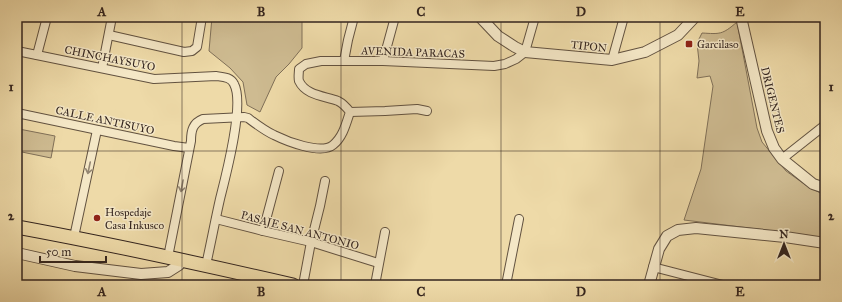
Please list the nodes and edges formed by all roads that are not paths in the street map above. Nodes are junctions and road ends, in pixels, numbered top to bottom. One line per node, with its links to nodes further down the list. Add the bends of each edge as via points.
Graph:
1 (47, 17): 14 (street)
2 (112, 17): 11 (street)
3 (202, 17): 11 (street, via 197,47 192,51 184,52)
4 (354, 17): 16 (street)
5 (395, 17): 17 (street)
6 (480, 17): 13 (street, TIPON, via 498,36)
7 (535, 17): 13 (street)
8 (624, 17): 15 (street)
9 (695, 17): 15 (street, TIPON, via 678,35 645,52)
10 (741, 17): 26 (street, DRIGENTES, via 767,132)
11 (109, 35): 18 (street)
12 (17, 51): 14 (street, CHINCHAYSUYO)
13 (525, 52): 15 (street, TIPON); 17 (street, AVENIDA PARACAS, via 505,64 494,66)
14 (37, 55): 18 (street, CHINCHAYSUYO)
15 (612, 60)
16 (344, 61): 17 (street, AVENIDA PARACAS); 19 (street, AVENIDA PARACAS, via 306,64 299,69 299,81 312,93 339,102)
17 (383, 61)
18 (102, 68): 22 (street, CHINCHAYSUYO, via 156,79 216,76 231,79 237,92)
19 (350, 112): 20 (street, via 417,109); 22 (street, via 342,133 327,149 301,146 272,134 248,118)
20 (427, 112)
21 (17, 113): 24 (street, CALLE ANTISUYO)
22 (237, 117): 25 (street, via 197,121 193,127); 30 (street)
23 (825, 125): 26 (street)
24 (97, 130): 25 (street, CALLE ANTISUYO); 35 (street, one-way to 35)
25 (189, 148): 39 (street, one-way to 39)
26 (782, 159): 29 (street, DRIGENTES, via 813,184)
27 (279, 171): 33 (street)
28 (325, 181): 36 (street)
29 (825, 188)
30 (216, 219): 33 (street, PASAJE SAN ANTONIO); 42 (street)
31 (519, 219): 47 (street)
32 (17, 227): 35 (main road)
33 (263, 231): 36 (street, PASAJE SAN ANTONIO)
34 (385, 232): 41 (street)
35 (74, 237): 39 (main road)
36 (311, 242): 41 (street, PASAJE SAN ANTONIO); 45 (street)
37 (825, 243): 43 (street, via 696,228 678,230 667,236)
38 (17, 253): 40 (street, via 75,266 141,274 168,272 179,265)
39 (168, 257): 40 (main road)
40 (181, 260): 42 (main road)
41 (378, 263): 46 (street)
42 (206, 265): 44 (main road)
43 (653, 267): 48 (street); 49 (street)
44 (293, 285)
45 (303, 285)
46 (375, 285)
47 (506, 285)
48 (648, 285)
49 (723, 285)

